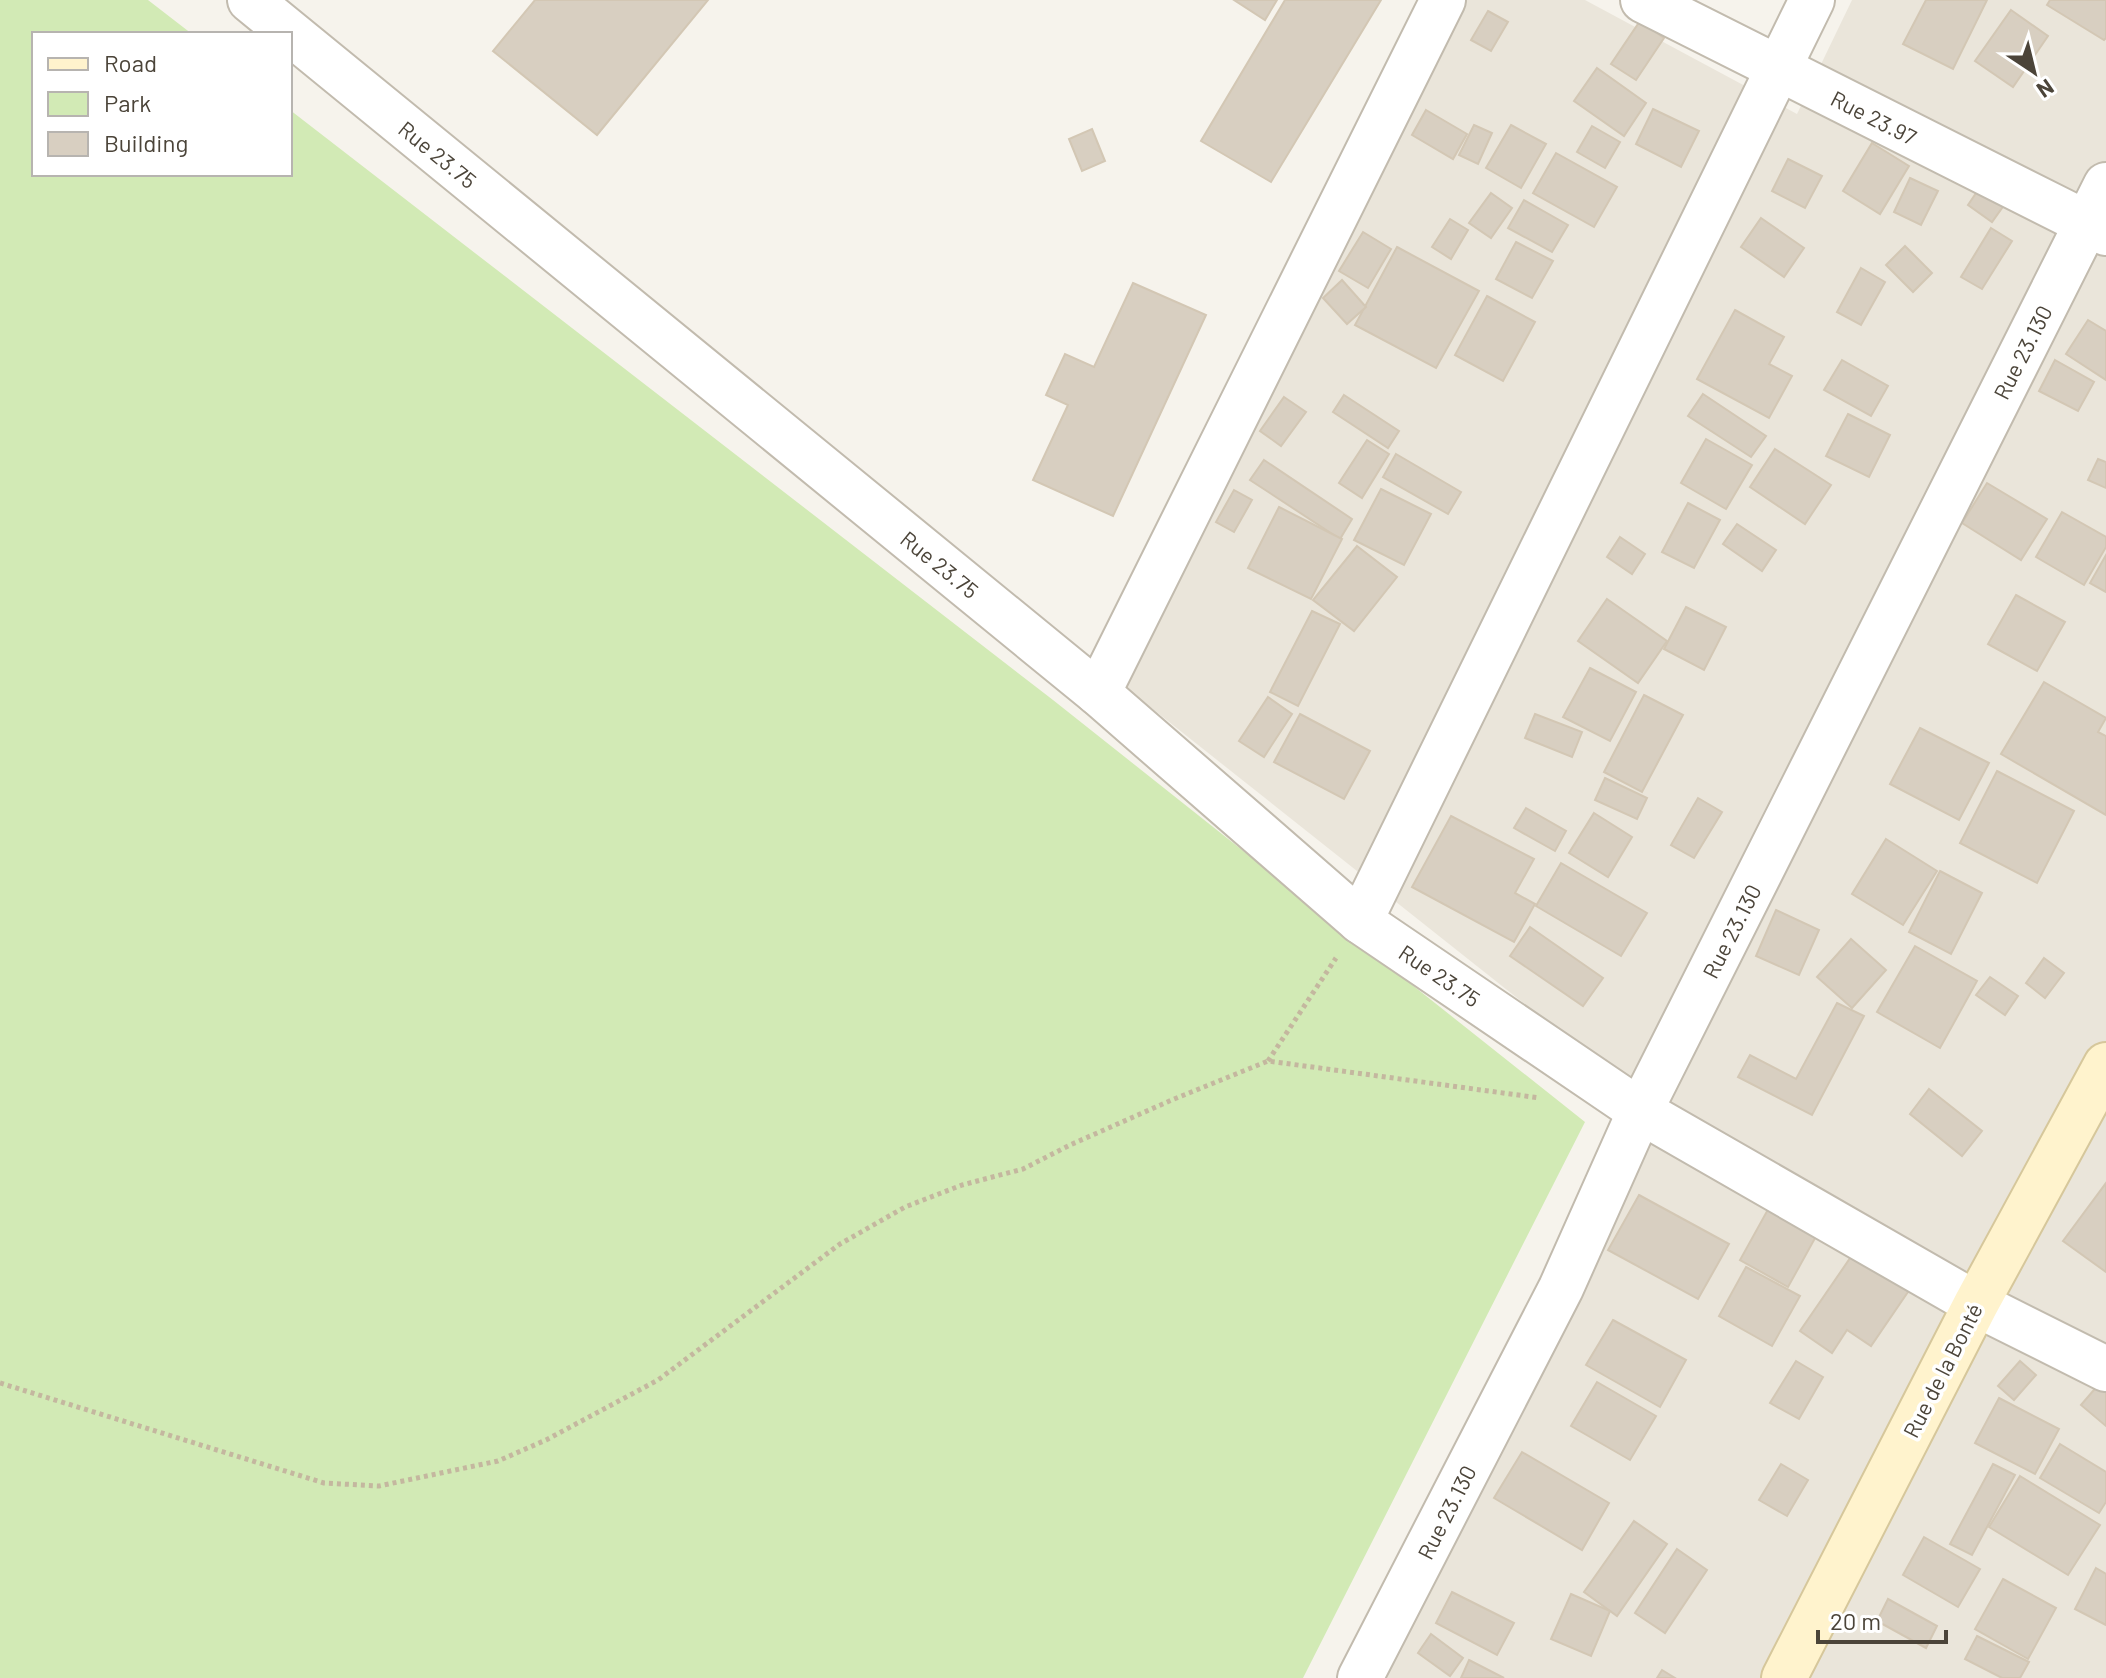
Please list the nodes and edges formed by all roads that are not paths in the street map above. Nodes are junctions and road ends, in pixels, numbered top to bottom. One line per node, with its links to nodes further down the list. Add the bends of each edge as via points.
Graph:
1 (250, 0): 5 (street, Rue 23.75)
2 (1443, 0): 10 (street)
3 (1643, 0): 7 (street, Rue 23.97)
4 (1812, 0): 7 (street)
5 (289, 32)
6 (292, 34): 10 (street, Rue 23.75)
7 (1778, 69): 9 (street, Rue 23.97); 11 (street)
8 (2106, 185): 9 (street, Rue 23.130)
9 (2096, 229): 13 (street, Rue 23.130)
10 (1098, 693): 11 (street, Rue 23.75)
11 (1360, 921): 13 (street, Rue 23.75)
12 (2106, 1065): 14 (street, Rue de la Bonté)
13 (1640, 1111): 14 (street, Rue 23.75); 16 (street, Rue 23.130, via 1561,1288)
14 (1976, 1304): 15 (street, Rue 23.75); 17 (street, Rue de la Bonté)
15 (2106, 1369)
16 (1360, 1678)
17 (1784, 1678)

